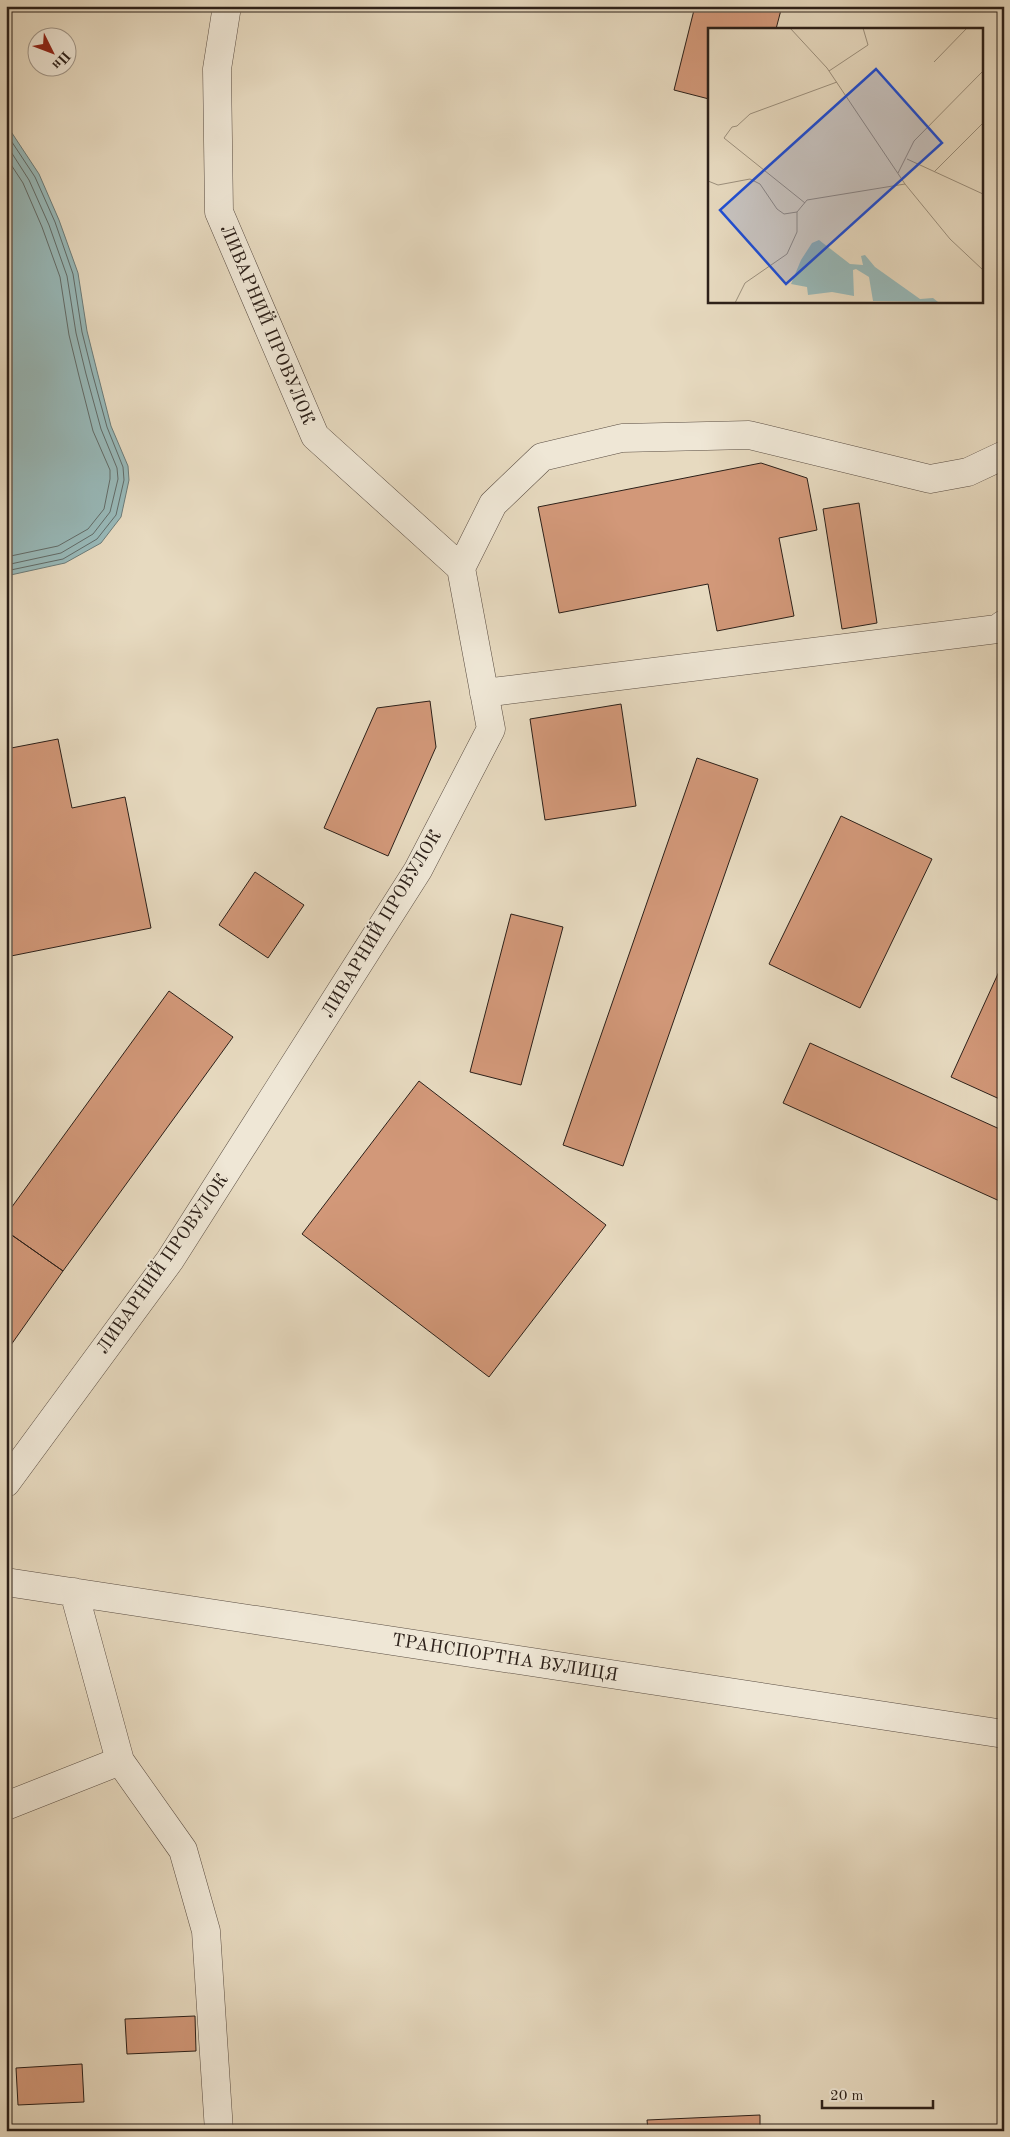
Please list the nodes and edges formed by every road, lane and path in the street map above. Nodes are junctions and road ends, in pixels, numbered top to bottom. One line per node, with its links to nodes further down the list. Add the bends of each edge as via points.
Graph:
1 (227, 6): 3 (street, ЛИВАРНИЙ ПРОВУЛОК, via 216,69 219,212 315,436)
2 (1004, 455): 3 (street, via 968,472 930,479 749,435 622,438 542,457 493,504)
3 (461, 568): 5 (street, ЛИВАРНИЙ ПРОВУЛОК)
4 (1004, 624): 5 (street, via 997,629)
5 (484, 693): 6 (street, ЛИВАРНИЙ ПРОВУЛОК, via 490,729 418,870 170,1260)
6 (6, 1484)
7 (6, 1582): 8 (street, ТРАНСПОРТНА ВУЛИЦЯ)
8 (74, 1592): 9 (street, ТРАНСПОРТНА ВУЛИЦЯ); 10 (street)
9 (1004, 1734)
10 (120, 1761): 11 (street); 12 (street, via 183,1850 206,1931)
11 (6, 1806)
12 (219, 2131)

